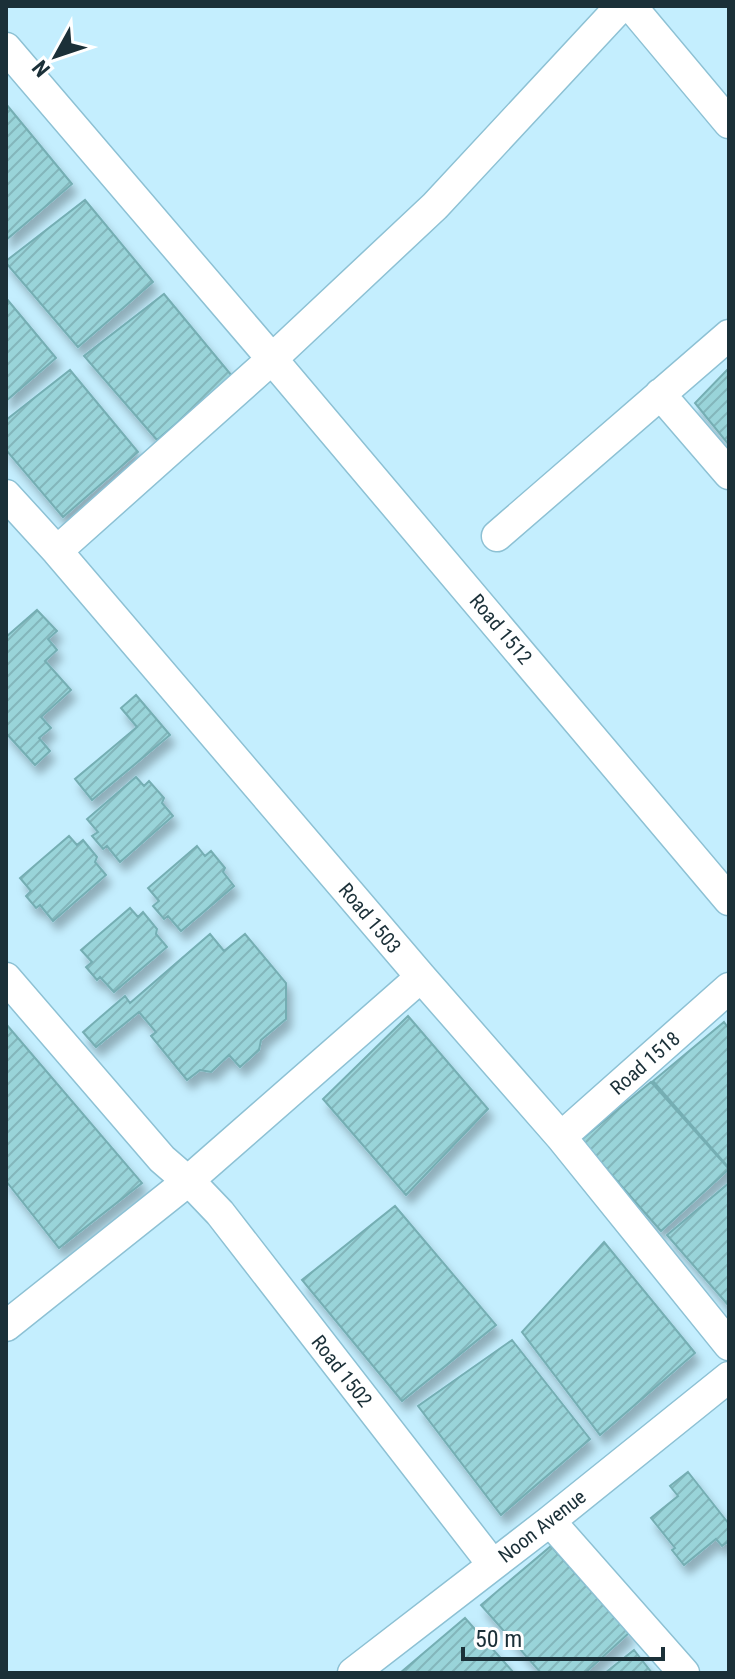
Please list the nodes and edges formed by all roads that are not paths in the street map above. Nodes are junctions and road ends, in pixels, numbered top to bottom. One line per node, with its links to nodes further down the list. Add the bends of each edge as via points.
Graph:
1 (621, 6): 6 (street, via 435,206)
2 (631, 6): 4 (street)
3 (6, 48): 6 (street, Road 1512)
4 (729, 123)
5 (729, 335): 7 (street)
6 (272, 359): 11 (street); 12 (street, Road 1512)
7 (660, 394): 8 (street); 10 (street)
8 (729, 474)
9 (6, 495): 11 (street, Road 1503)
10 (497, 536)
11 (57, 551): 13 (street, Road 1503)
12 (729, 900)
13 (421, 977): 16 (street, Road 1503); 17 (street)
14 (6, 978): 17 (street, Road 1502, via 162,1159)
15 (729, 988): 16 (street, Road 1518)
16 (561, 1137): 19 (street, Road 1503)
17 (188, 1181): 18 (street); 22 (street, Road 1502, via 220,1213)
18 (6, 1326)
19 (729, 1345)
20 (729, 1377): 21 (street, Noon Avenue)
21 (550, 1521): 22 (street, Noon Avenue); 24 (street)
22 (493, 1565): 23 (street, Noon Avenue)
23 (353, 1673)
24 (684, 1673)

